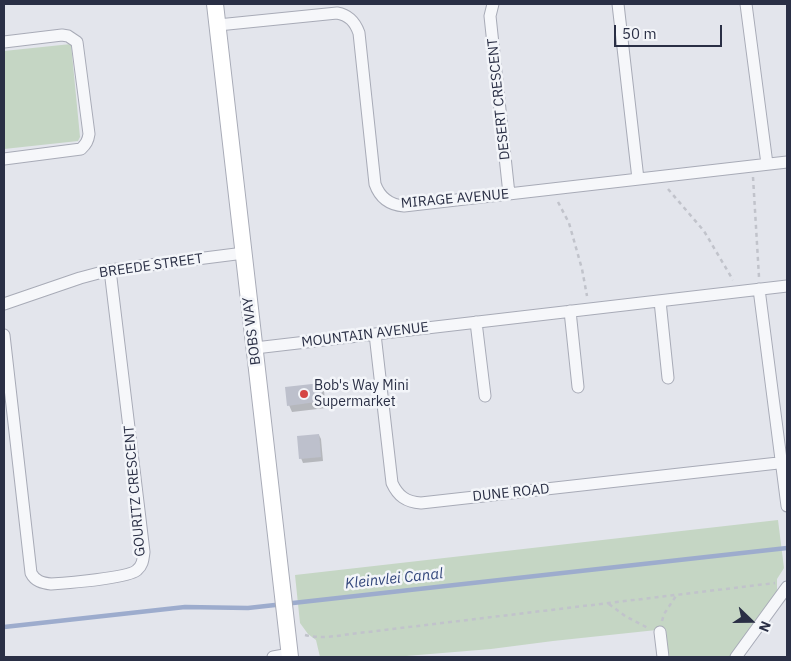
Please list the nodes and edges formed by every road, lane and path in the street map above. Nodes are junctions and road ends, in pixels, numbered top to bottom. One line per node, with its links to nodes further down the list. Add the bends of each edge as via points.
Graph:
1 (215, 4): 5 (street, BOBS WAY)
2 (493, 4): 14 (street, DESERT CRESCENT, via 490,16)
3 (618, 4): 11 (street)
4 (746, 4): 9 (street)
5 (218, 25): 14 (street, MIRAGE AVENUE, via 344,14 357,27 375,184 380,194 390,203 404,206); 15 (street, BOBS WAY)
6 (4, 42): 7 (street, via 62,35 77,42 88,134 88,141 81,149)
7 (4, 159)
8 (787, 162): 9 (street, MIRAGE AVENUE)
9 (768, 164): 10 (street, MIRAGE AVENUE)
10 (753, 166): 11 (street, MIRAGE AVENUE); 18 (path)
11 (638, 179): 13 (street, MIRAGE AVENUE)
12 (661, 187): 19 (path, via 668,190 704,231 735,284)
13 (552, 189): 14 (street, MIRAGE AVENUE); 22 (path, via 569,223)
14 (509, 194)
15 (244, 253): 16 (street, BREEDE STREET); 27 (street, BOBS WAY)
16 (110, 270): 21 (street, BREEDE STREET); 26 (street, GOURITZ CRESCENT, via 144,552 136,572 51,584 33,578)
17 (787, 286): 18 (street, MOUNTAIN AVENUE)
18 (760, 289): 19 (street, MOUNTAIN AVENUE); 31 (street)
19 (736, 292): 20 (street, MOUNTAIN AVENUE)
20 (660, 301): 22 (street, MOUNTAIN AVENUE); 28 (street)
21 (4, 304)
22 (589, 309): 23 (street, MOUNTAIN AVENUE)
23 (570, 311): 24 (street, MOUNTAIN AVENUE); 29 (street)
24 (476, 322): 25 (street, MOUNTAIN AVENUE); 30 (street)
25 (375, 334): 27 (street, MOUNTAIN AVENUE); 31 (street, DUNE ROAD, via 392,483 400,497 413,503)
26 (4, 335)
27 (255, 348): 39 (street, BOBS WAY)
28 (668, 378)
29 (578, 387)
30 (486, 396)
31 (785, 462): 32 (street)
32 (787, 506)
33 (775, 583): 35 (path)
34 (787, 587): 42 (street)
35 (676, 596): 36 (path); 37 (path, via 664,614)
36 (609, 604): 37 (path, via 625,616); 38 (path, via 351,634)
37 (660, 632): 41 (street)
38 (305, 635)
39 (290, 656): 40 (street)
40 (273, 657)
41 (663, 657)
42 (736, 657)

